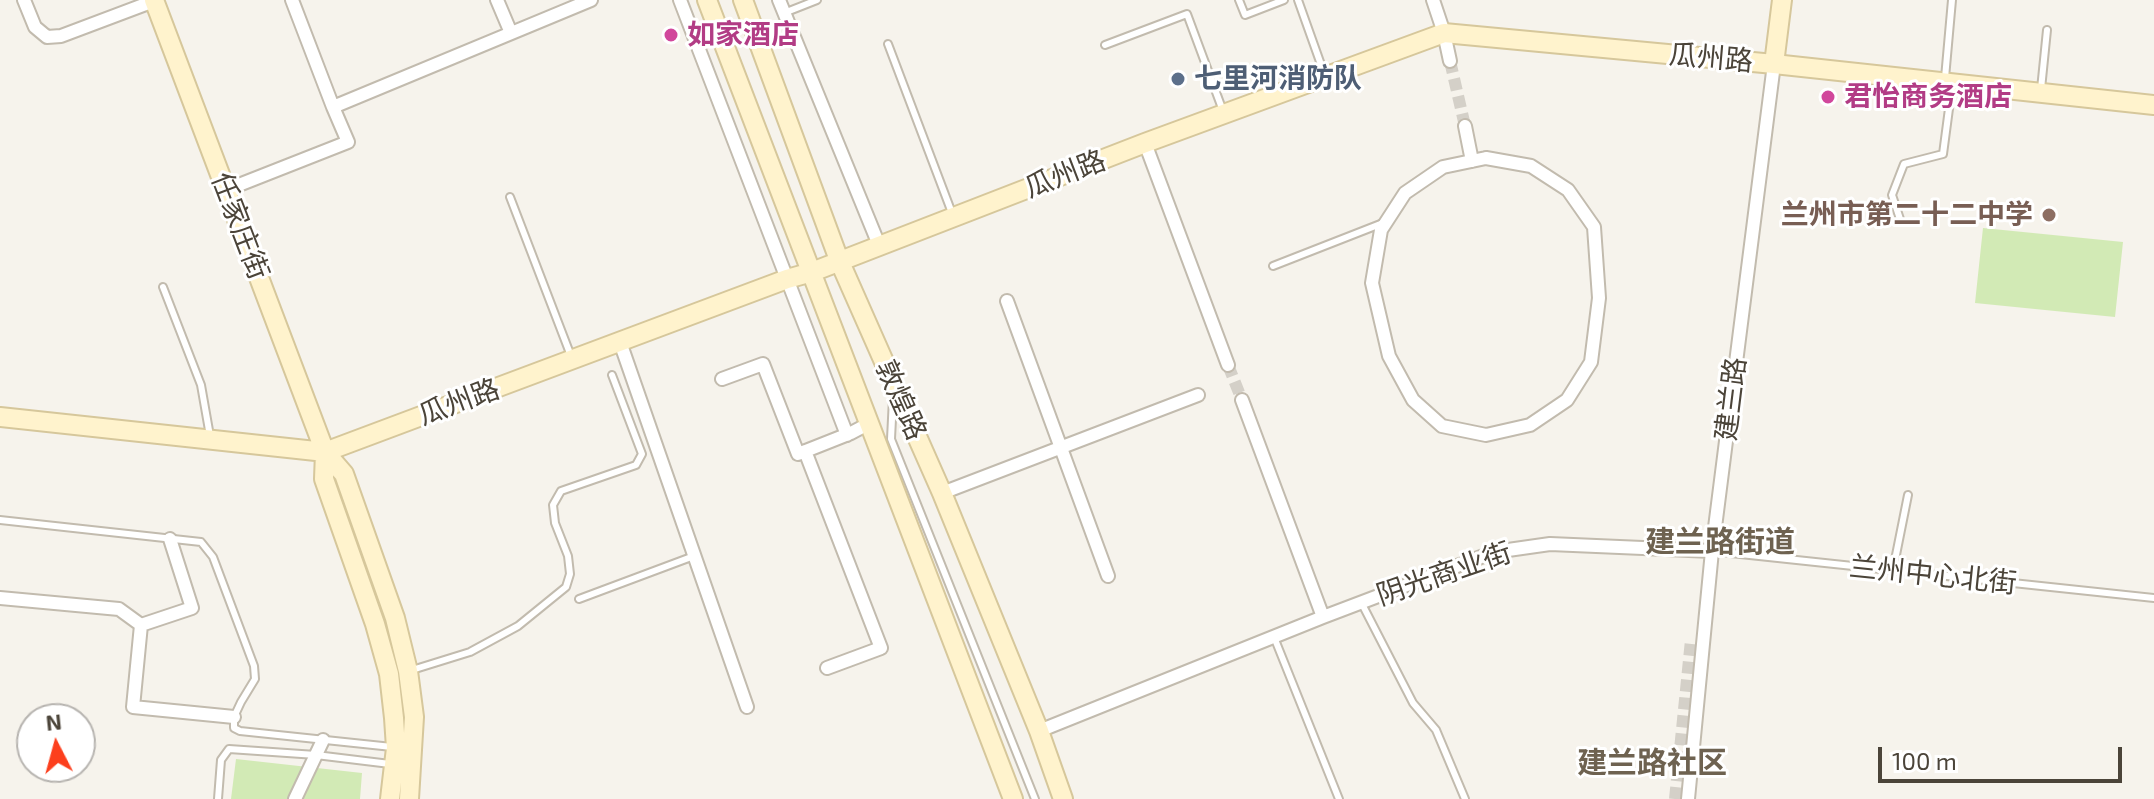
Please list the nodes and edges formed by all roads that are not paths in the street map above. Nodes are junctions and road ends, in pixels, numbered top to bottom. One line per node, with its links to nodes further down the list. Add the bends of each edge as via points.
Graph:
1 (24, 0): 2 (street, via 35,27 47,37)
2 (154, 0): 34 (street, 任家庄街)
3 (292, 0): 29 (street)
4 (497, 0): 19 (street)
5 (591, 0): 19 (street)
6 (680, 0): 43 (street)
7 (707, 0): 42 (street, 敦煌路)
8 (743, 0): 40 (street, 敦煌路)
9 (779, 0): 17 (street)
10 (817, 0): 17 (lane)
11 (1239, 0): 12 (lane, via 1245,15)
12 (1284, 0)
13 (1298, 0): 25 (lane)
14 (1433, 0): 20 (street)
15 (1782, 0): 24 (street, 建兰路)
16 (1952, 0): 26 (lane)
17 (784, 13): 39 (street)
18 (2047, 30): 27 (lane)
19 (511, 33): 29 (street)
20 (1444, 33): 23 (street); 24 (street, 瓜州路); 25 (street, 瓜州路)
21 (888, 44): 36 (lane)
22 (1105, 45): 30 (lane, via 1187,14)
23 (1450, 61)
24 (1774, 64): 26 (street, 瓜州路); 65 (street, 建兰路)
25 (1326, 76): 30 (street, 瓜州路)
26 (1948, 82): 27 (street, 瓜州路); 38 (lane, via 1943,154 1904,164 1892,195)
27 (2041, 93): 28 (street, 瓜州路)
28 (2154, 105)
29 (333, 107): 34 (street, via 348,142)
30 (1224, 114): 32 (street, 瓜州路)
31 (1465, 126): 33 (street)
32 (1145, 143): 36 (street, 瓜州路); 48 (street)
33 (1472, 161): 37 (street, via 1443,167 1405,193); 37 (street, via 1486,158 1531,166 1568,190 1594,227 1599,298 1591,362 1567,400 1530,425 1486,435 1442,426 1413,400 1389,356 1372,283)
34 (226, 190): 60 (street, 任家庄街)
35 (510, 197): 47 (lane)
36 (954, 216): 39 (street, 瓜州路)
37 (1387, 222): 41 (lane)
38 (1901, 222)
39 (879, 245): 40 (street, 瓜州路)
40 (839, 260): 42 (street, 瓜州路); 51 (street, 敦煌路)
41 (1273, 266)
42 (812, 272): 43 (street, 瓜州路); 55 (street, 敦煌路)
43 (787, 279): 46 (street, 瓜州路); 56 (street)
44 (163, 287): 57 (lane, via 201,385)
45 (1007, 301): 58 (street)
46 (620, 342): 47 (street, 瓜州路); 66 (street)
47 (572, 360): 60 (street, 瓜州路)
48 (1228, 365)
49 (612, 375): 77 (lane, via 642,454 636,465 561,491 553,505 568,556 566,587 518,626 470,652)
50 (722, 379): 59 (street, via 763,364 798,454)
51 (894, 385): 61 (street, 敦煌路); 89 (lane, via 891,439)
52 (1198, 395): 58 (street)
53 (1242, 400): 73 (street)
54 (0, 417): 57 (street, 瓜州路)
55 (868, 424): 56 (street); 88 (street, 敦煌路)
56 (847, 435): 59 (street)
57 (211, 439): 60 (street, 瓜州路)
58 (1061, 448): 61 (street); 68 (street)
59 (805, 451): 76 (street, via 881,648)
60 (325, 452): 77 (street, via 344,474 395,618); 83 (street, via 324,479 389,674)
61 (942, 493): 80 (street, 敦煌路)
62 (1908, 495): 67 (lane)
63 (0, 520): 64 (lane)
64 (170, 539): 74 (street, via 192,608); 79 (lane, via 201,542 213,557 254,666 255,679)
65 (1712, 551): 67 (lane, 兰州中心北街); 72 (street, 阴光商业街, via 1550,544 1494,552); 93 (street, 建兰路)
66 (694, 556): 71 (lane); 78 (street)
67 (1893, 570): 70 (lane, 兰州中心北街)
68 (1108, 576)
69 (0, 598): 74 (street, via 119,609)
70 (2154, 598)
71 (579, 599)
72 (1361, 602): 73 (street, 阴光商业街); 92 (lane, via 1413,703 1436,730)
73 (1323, 617): 75 (street, 阴光商业街)
74 (141, 625): 79 (street, via 133,707)
75 (1274, 637): 80 (street, 阴光商业街); 91 (lane)
76 (827, 668)
77 (408, 671): 87 (street, via 414,717)
78 (747, 707)
79 (234, 717): 81 (lane, via 234,728 240,731)
80 (1039, 731): 90 (street, 敦煌路)
81 (323, 740): 82 (street); 83 (lane)
82 (316, 755): 83 (lane); 84 (lane, via 229,749 221,760); 85 (street)
83 (395, 756): 86 (street)
84 (218, 799)
85 (295, 799)
86 (390, 799)
87 (409, 799)
88 (1013, 799)
89 (1035, 799)
90 (1063, 799)
91 (1339, 799)
92 (1465, 799)
93 (1688, 799)

